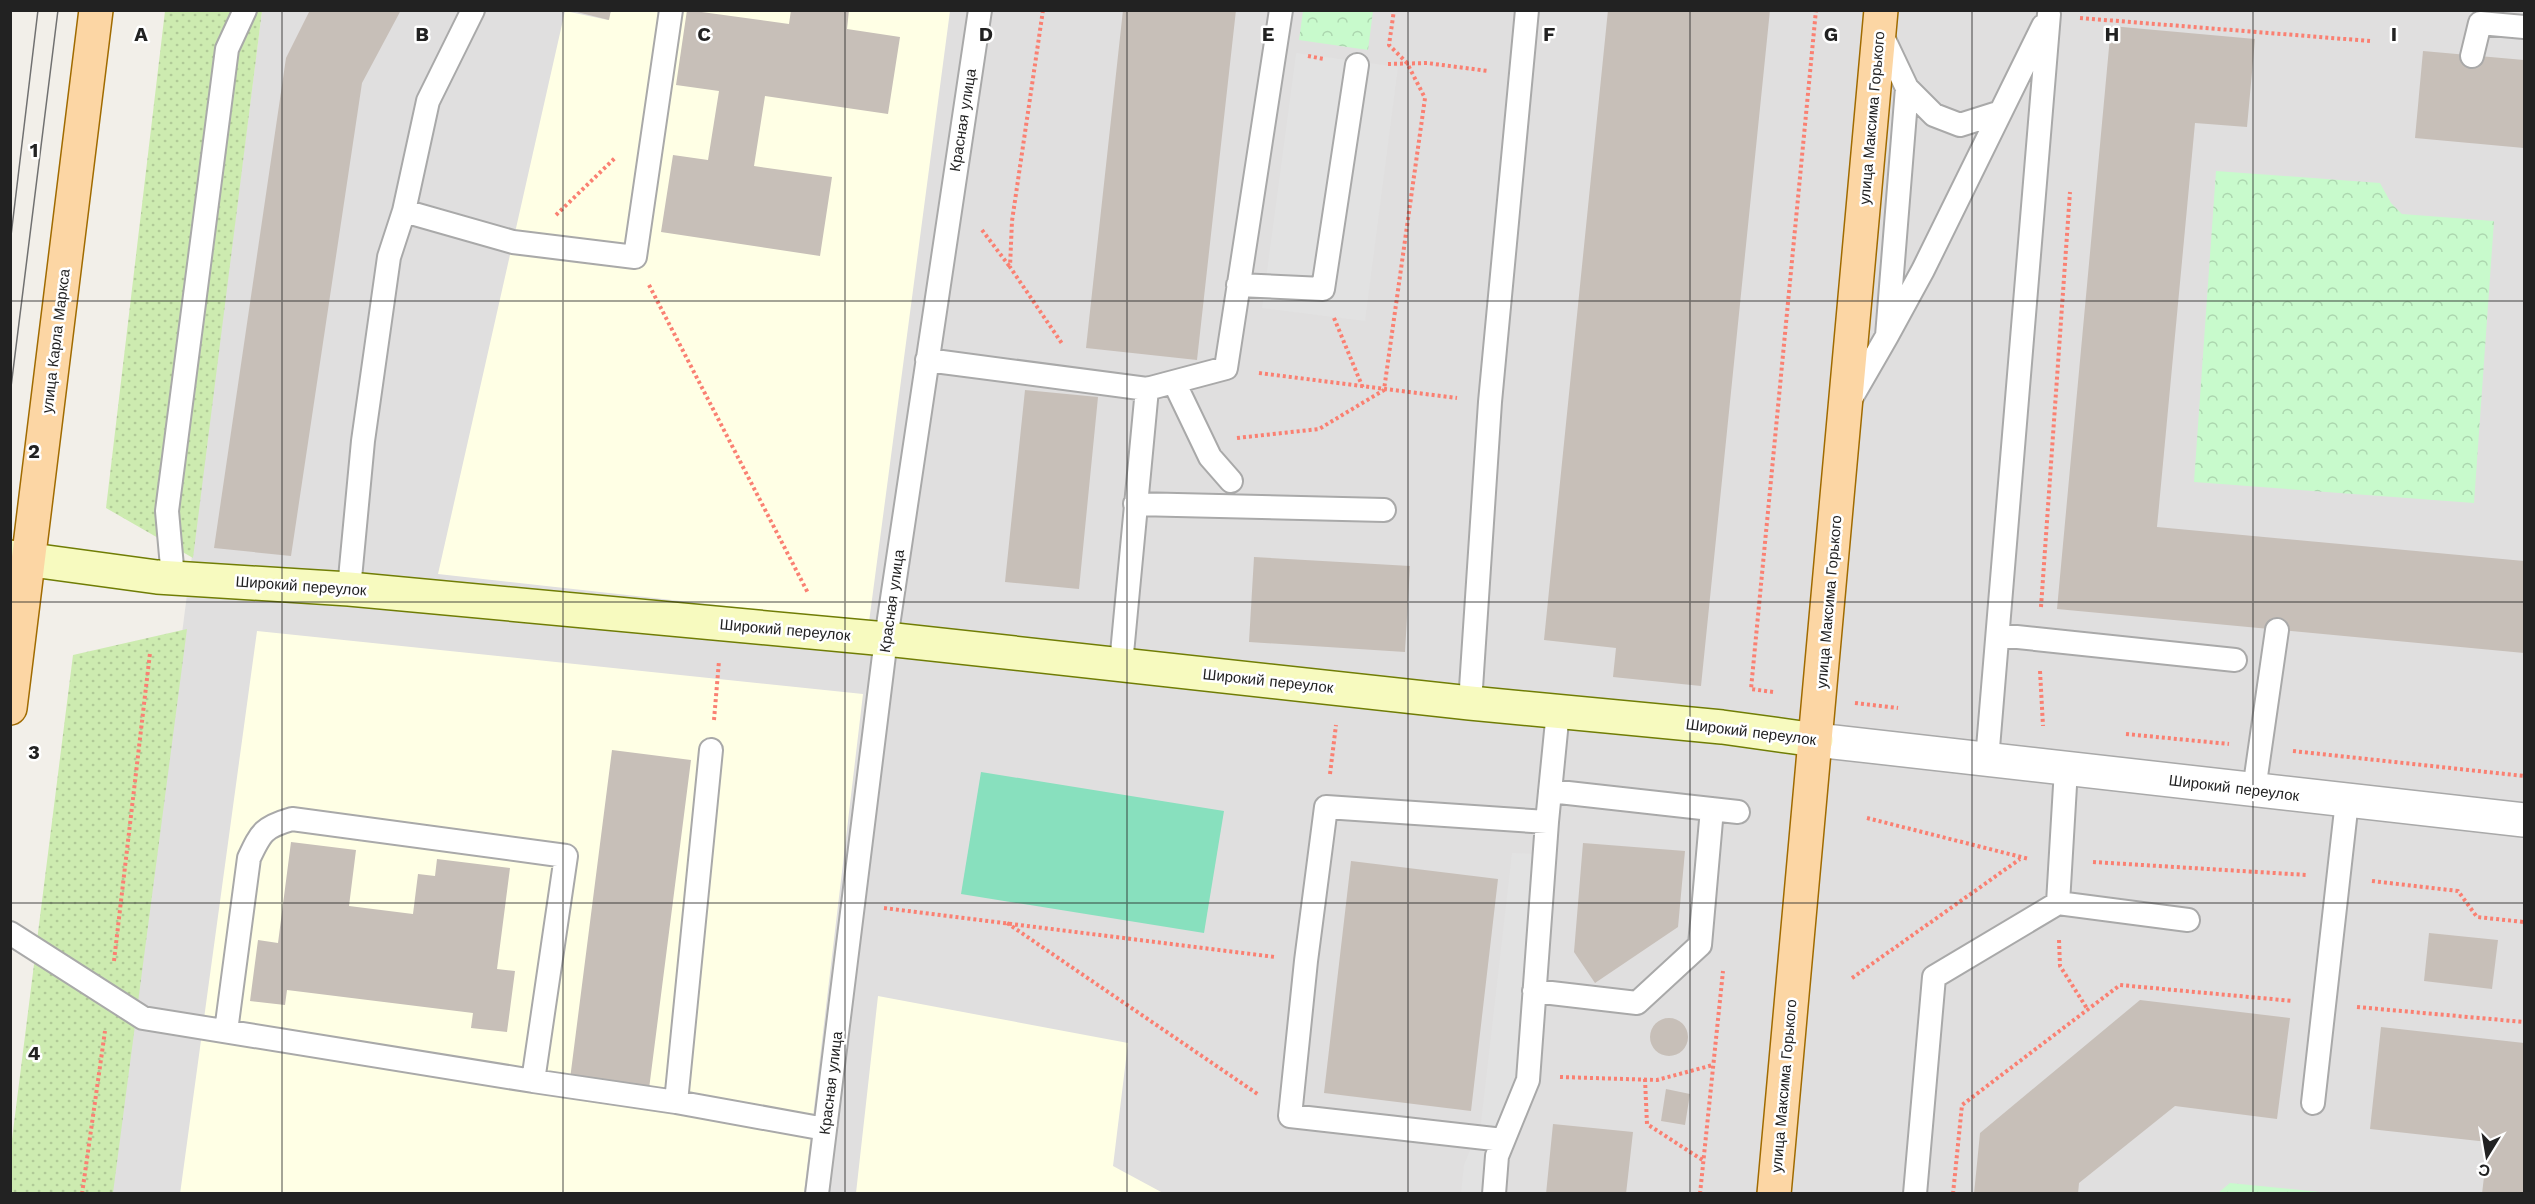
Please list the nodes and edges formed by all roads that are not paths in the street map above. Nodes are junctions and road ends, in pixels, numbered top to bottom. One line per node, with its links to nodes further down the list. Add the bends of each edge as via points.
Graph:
1 (96, 10): 25 (main road, улица Карла Маркса)
2 (245, 10): 26 (lane, via 227,49 170,487 167,511)
3 (473, 10): 15 (lane, via 428,101)
4 (670, 10): 15 (lane, via 635,257 513,242)
5 (980, 10): 18 (lane, Красная улица)
6 (1281, 10): 16 (lane)
7 (1527, 10): 33 (lane, via 1490,402)
8 (2049, 12): 14 (lane); 29 (lane)
9 (1880, 21): 13 (lane); 21 (main road, улица Максима Горького)
10 (2524, 27): 11 (lane, via 2480,23)
11 (2472, 56)
12 (1357, 65): 16 (lane, via 1323,289)
13 (1907, 88): 14 (lane, via 1934,116 1960,125); 17 (lane)
14 (1998, 113): 17 (lane)
15 (404, 211): 27 (lane, via 389,257 363,441)
16 (1238, 285): 19 (lane, via 1226,368)
17 (1887, 336): 21 (lane)
18 (927, 360): 20 (lane); 30 (lane, Красная улица)
19 (1173, 382): 20 (lane); 22 (lane, via 1210,457)
20 (1147, 389): 23 (lane)
21 (1847, 406): 36 (main road, улица Максима Горького)
22 (1231, 481)
23 (1136, 504): 24 (lane); 32 (lane)
24 (1384, 510)
25 (20, 557): 26 (street, Широкий переулок); 34 (main road, улица Карла Маркса)
26 (173, 578): 27 (street, Широкий переулок)
27 (349, 589): 30 (street, Широкий переулок)
28 (2277, 630): 40 (lane)
29 (1998, 635): 31 (lane); 38 (lane)
30 (886, 639): 32 (street, Широкий переулок); 55 (lane, Красная улица)
31 (2235, 660)
32 (1120, 664): 33 (street, Широкий переулок)
33 (1470, 703): 35 (street, Широкий переулок)
34 (10, 708)
35 (1558, 711): 36 (street, Широкий переулок); 41 (lane)
36 (1816, 741): 38 (street, Широкий переулок); 59 (main road, улица Максима Горького)
37 (711, 750): 53 (lane)
38 (1987, 760): 39 (street, Широкий переулок)
39 (2066, 769): 40 (street, Широкий переулок); 47 (lane)
40 (2254, 790): 42 (street, Широкий переулок)
41 (1550, 791): 43 (lane); 46 (lane)
42 (2347, 801): 45 (street, Широкий переулок); 54 (lane)
43 (1712, 809): 44 (lane); 50 (lane, via 1700,945 1637,1003)
44 (1738, 813)
45 (2524, 820)
46 (1546, 822): 50 (lane); 56 (lane, via 1326,807 1290,1116)
47 (2058, 903): 48 (lane); 60 (lane, via 1934,977)
48 (2188, 920)
49 (10, 933): 51 (lane, via 143,1018)
50 (1534, 991): 56 (lane, via 1527,1080)
51 (226, 1031): 52 (lane); 52 (lane, via 249,858 260,835 272,824 292,819 566,856)
52 (533, 1081): 53 (lane)
53 (676, 1102): 55 (lane)
54 (2313, 1103)
55 (825, 1129): 57 (lane, Красная улица)
56 (1503, 1140): 58 (lane, via 1497,1156)
57 (817, 1194)
58 (1494, 1194)
59 (1774, 1194)
60 (1915, 1194)

